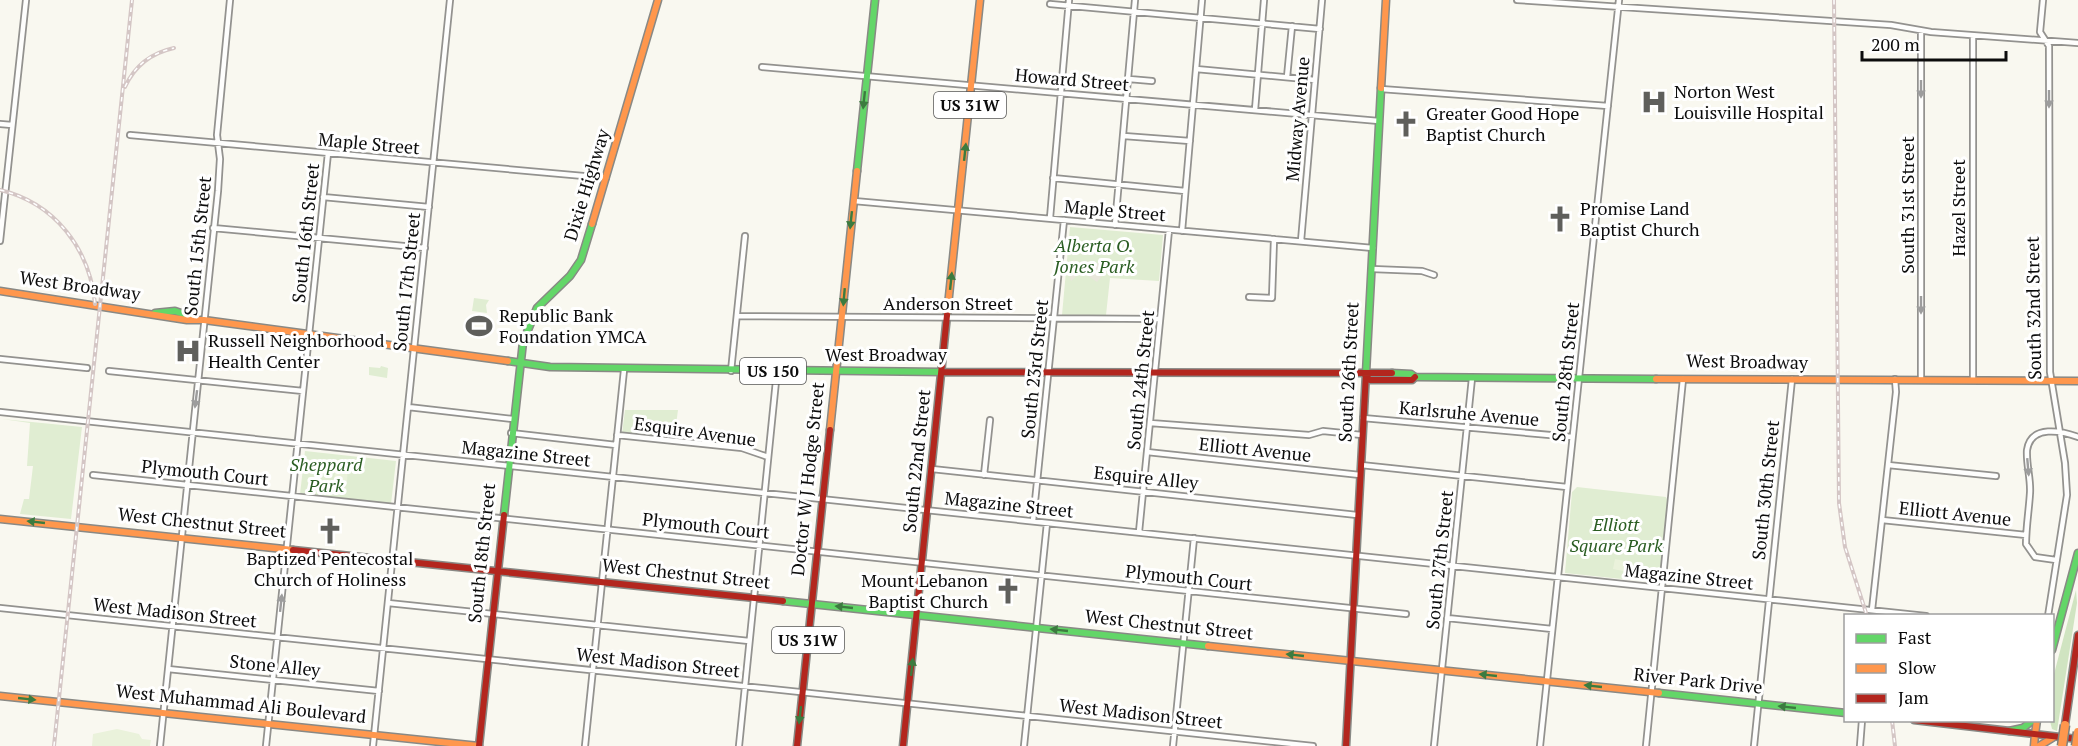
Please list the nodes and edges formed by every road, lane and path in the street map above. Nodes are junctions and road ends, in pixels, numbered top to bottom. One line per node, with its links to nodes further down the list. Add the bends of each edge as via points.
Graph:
1 (26, 0): 45 (street)
2 (230, 0): 49 (street, South 15th Street)
3 (450, 0): 51 (street, South 17th Street)
4 (658, 0): 52 (main road, Dixie Highway)
5 (874, 0): 30 (main road, Doctor W J Hodge Street / US 31W)
6 (980, 0): 35 (main road, South 22nd Street / US 31W)
7 (1135, 0): 18 (street)
8 (1202, 0): 19 (street)
9 (1264, 0): 20 (street)
10 (1322, 0): 22 (street, Midway Avenue)
11 (1386, 0): 36 (main road, South 26th Street)
12 (1517, 0): 17 (street)
13 (1619, 0): 17 (street, South 28th Street)
14 (2043, 0): 25 (street, South 32nd Street, via 2040,32)
15 (1069, 3): 16 (street); 18 (street); 37 (street)
16 (1050, 4)
17 (1618, 8): 23 (street, via 1891,25); 40 (street, South 28th Street)
18 (1134, 12): 19 (street); 32 (street)
19 (1201, 17): 20 (street); 28 (street)
20 (1262, 23): 21 (street); 29 (street)
21 (1292, 26): 22 (street); 31 (street)
22 (1320, 29): 33 (street, Midway Avenue)
23 (1921, 31): 24 (street); 102 (street, South 31st Street, one-way to 102)
24 (1973, 36): 25 (street); 104 (street, Hazel Street)
25 (2048, 41): 26 (street); 105 (street, South 32nd Street, one-way to 105)
26 (2078, 43)
27 (762, 68): 30 (street, Howard Street)
28 (1196, 69): 29 (street); 39 (street)
29 (1258, 74): 31 (street); 41 (street)
30 (867, 75): 35 (street, Howard Street); 57 (main road, Doctor W J Hodge Street / US 31W, one-way to 57)
31 (1287, 77): 33 (street)
32 (1129, 80): 34 (street); 38 (street)
33 (1315, 80): 42 (street, Midway Avenue)
34 (1152, 81)
35 (972, 85): 37 (street, Howard Street); 59 (main road, South 22nd Street / US 31W, one-way to 35)
36 (1381, 89): 40 (street); 43 (main road, South 26th Street)
37 (1060, 93): 38 (street, Howard Street); 53 (street)
38 (1127, 99): 39 (street, Howard Street); 47 (street)
39 (1193, 105): 41 (street, Howard Street); 48 (street)
40 (1608, 106): 98 (street, South 28th Street)
41 (1254, 110): 42 (street, Howard Street)
42 (1312, 115): 43 (street, Howard Street); 70 (street, Midway Avenue)
43 (1379, 121): 72 (main road, South 26th Street)
44 (0, 124): 45 (street)
45 (12, 125): 69 (street)
46 (130, 135): 49 (street, Maple Street)
47 (1124, 136): 48 (street); 54 (street)
48 (1190, 141): 55 (street)
49 (218, 143): 50 (street, Maple Street); 63 (street, South 15th Street, via 220,169)
50 (328, 153): 51 (street, Maple Street); 56 (street, South 16th Street)
51 (433, 163): 52 (street, Maple Street); 58 (street, South 17th Street)
52 (606, 178): 86 (main road, Dixie Highway, via 582,260 537,308 526,332)
53 (1053, 178): 54 (street); 60 (street)
54 (1119, 186): 55 (street); 62 (street)
55 (1185, 192): 65 (street)
56 (323, 197): 58 (street); 67 (street, South 16th Street)
57 (854, 201): 59 (street, Maple Street); 78 (main road, Doctor W J Hodge Street / US 31W, one-way to 78)
58 (429, 207): 71 (street, South 17th Street)
59 (959, 210): 60 (street, Maple Street); 79 (main road, South 22nd Street / US 31W, one-way to 59)
60 (1050, 219): 61 (street, Maple Street)
61 (1064, 220): 62 (street, Maple Street); 80 (street, South 23rd Street)
62 (1115, 225): 64 (street, Maple Street)
63 (213, 228): 67 (street); 81 (street, South 15th Street)
64 (1169, 230): 65 (street, Maple Street); 82 (street, South 24th Street)
65 (1182, 231): 68 (street, Maple Street)
66 (745, 236): 77 (street)
67 (319, 238): 71 (street); 83 (street, South 16th Street)
68 (1274, 239): 70 (street, Maple Street); 76 (street, via 1272,298)
69 (0, 241)
70 (1300, 241): 72 (street, Maple Street)
71 (425, 248): 84 (street, South 17th Street)
72 (1373, 248): 73 (main road, South 26th Street)
73 (1372, 269): 74 (street, via 1421,270); 96 (main road, South 26th Street)
74 (1434, 275)
75 (0, 291): 81 (main road, West Broadway / US 150, via 155,313 161,310 190,314)
76 (1249, 297)
77 (737, 316): 78 (street, Anderson Street); 90 (street)
78 (842, 317): 79 (street, Anderson Street); 92 (main road, Doctor W J Hodge Street / US 31W)
79 (948, 317): 80 (street, Anderson Street); 93 (main road, South 22nd Street / US 31W)
80 (1054, 318): 82 (street, Anderson Street); 94 (street, South 23rd Street)
81 (199, 319): 83 (main road, West Broadway / US 150); 103 (street, South 15th Street)
82 (1160, 319): 95 (street, South 24th Street)
83 (309, 335): 84 (main road, West Broadway / US 150); 107 (street, South 16th Street)
84 (414, 349): 86 (main road, West Broadway / US 150); 108 (street, South 17th Street)
85 (0, 359): 87 (street)
86 (519, 364): 89 (main road, West Broadway / US 150); 111 (main road, South 18th Street)
87 (87, 368)
88 (109, 370): 103 (street)
89 (624, 370): 90 (main road, West Broadway / US 150); 118 (street)
90 (731, 371): 91 (main road, West Broadway / US 150)
91 (777, 371): 92 (main road, West Broadway / US 150); 126 (street)
92 (836, 371): 93 (main road, West Broadway / US 150); 143 (main road, Doctor W J Hodge Street / US 31W)
93 (942, 372): 94 (main road, West Broadway); 130 (main road, South 22nd Street / US 31W)
94 (1048, 373): 95 (main road, West Broadway); 137 (street, South 23rd Street)
95 (1155, 374): 96 (main road, West Broadway); 113 (street, South 24th Street)
96 (1365, 375): 97 (main road, West Broadway, via 1370,380); 110 (main road, South 26th Street)
97 (1472, 378): 98 (main road, West Broadway); 114 (street, South 27th Street)
98 (1579, 378): 99 (main road, West Broadway); 120 (street, South 28th Street)
99 (1683, 378): 100 (main road, West Broadway); 170 (street)
100 (1792, 379): 101 (main road, West Broadway); 173 (street, South 30th Street)
101 (1895, 379): 102 (main road, West Broadway); 128 (street)
102 (1921, 379): 104 (main road, West Broadway)
103 (198, 380): 107 (street); 116 (street, South 15th Street, one-way to 116)
104 (1973, 380): 105 (main road, West Broadway)
105 (2051, 381): 106 (main road, West Broadway); 115 (street, South 32nd Street)
106 (2078, 381)
107 (303, 391): 122 (street, South 16th Street)
108 (408, 407): 111 (street); 125 (street, South 17th Street)
109 (0, 412): 116 (street, Magazine Street)
110 (1363, 418): 114 (street, Karlsruhe Avenue); 119 (main road, South 26th Street)
111 (513, 419): 117 (main road, South 18th Street)
112 (990, 420): 132 (street)
113 (1150, 423): 119 (street); 124 (street, South 24th Street)
114 (1467, 428): 120 (street, Karlsruhe Avenue); 134 (street, South 27th Street)
115 (2059, 430): 121 (street); 154 (street, one-way to 154, via 2040,434 2028,448 2030,493); 163 (street, South 32nd Street, via 2067,495)
116 (192, 432): 122 (street, Magazine Street); 138 (street, South 15th Street)
117 (511, 432): 123 (street); 129 (main road, South 18th Street)
118 (617, 435): 123 (street); 126 (street, Esquire Avenue, via 742,448)
119 (1362, 435): 127 (main road, South 26th Street)
120 (1572, 437): 139 (street, South 28th Street)
121 (2078, 437)
122 (298, 443): 125 (street, Magazine Street); 142 (street, South 16th Street)
123 (616, 445): 136 (street)
124 (1147, 452): 133 (street, Elliott Avenue); 140 (street, South 24th Street)
125 (403, 454): 129 (street, Magazine Street); 144 (street, South 17th Street)
126 (768, 457): 141 (street)
127 (1361, 465): 133 (main road, South 26th Street); 134 (street)
128 (1888, 465): 135 (street); 149 (street)
129 (508, 466): 136 (street, Magazine Street); 147 (main road, South 18th Street)
130 (932, 469): 132 (street, Esquire Alley); 145 (main road, South 22nd Street / US 31W)
131 (93, 474): 138 (street, Plymouth Court)
132 (984, 475): 137 (street, Esquire Alley)
133 (1360, 475): 146 (main road, South 26th Street)
134 (1462, 475): 139 (street); 165 (street, South 27th Street)
135 (1995, 476)
136 (613, 477): 141 (street, Magazine Street); 152 (street)
137 (1037, 480): 140 (street, Esquire Alley); 150 (street, South 23rd Street)
138 (187, 484): 142 (street, Plymouth Court); 155 (street, South 15th Street)
139 (1567, 487): 168 (street, South 28th Street)
140 (1143, 492): 146 (street, Esquire Alley); 153 (street, South 24th Street)
141 (764, 493): 143 (street, Magazine Street); 157 (street)
142 (292, 496): 144 (street, Plymouth Court); 158 (street, South 16th Street)
143 (823, 499): 145 (street, Magazine Street); 159 (main road, Doctor W J Hodge Street / US 31W)
144 (398, 507): 147 (street, Plymouth Court); 162 (street, South 17th Street)
145 (929, 510): 150 (street, Magazine Street); 164 (main road, South 22nd Street / US 31W)
146 (1357, 515): 161 (main road, South 26th Street)
147 (502, 518): 152 (street, Plymouth Court); 166 (main road, South 18th Street)
148 (0, 519): 155 (main road, West Chestnut Street, one-way to 148)
149 (1882, 520): 154 (street, Elliott Avenue); 178 (street)
150 (1033, 521): 151 (street, Magazine Street)
151 (1047, 522): 153 (street, Magazine Street); 167 (street)
152 (608, 529): 157 (street, Plymouth Court); 169 (street)
153 (1139, 532): 156 (street, Magazine Street)
154 (2026, 535): 163 (street, via 2032,555)
155 (182, 537): 158 (main road, West Chestnut Street); 186 (street, South 15th Street)
156 (1194, 538): 161 (street, Magazine Street); 171 (street)
157 (759, 545): 159 (street, Plymouth Court); 172 (street)
158 (287, 548): 162 (main road, West Chestnut Street); 190 (street, South 16th Street, one-way to 158)
159 (817, 552): 164 (street, Plymouth Court); 175 (main road, Doctor W J Hodge Street / US 31W)
160 (2078, 554): 193 (main road)
161 (1355, 555): 165 (street, Magazine Street); 177 (main road, South 26th Street)
162 (392, 559): 166 (main road, West Chestnut Street); 174 (street, South 17th Street)
163 (2056, 560): 182 (street, South 32nd Street)
164 (923, 563): 167 (street, Plymouth Court); 183 (main road, South 22nd Street / US 31W)
165 (1453, 566): 168 (street, Magazine Street); 184 (street, South 27th Street)
166 (497, 570): 169 (main road, West Chestnut Street); 179 (main road, South 18th Street)
167 (1041, 576): 171 (street, Plymouth Court); 187 (street)
168 (1558, 577): 170 (street, Magazine Street); 188 (street, South 28th Street)
169 (602, 581): 172 (main road, West Chestnut Street); 185 (street)
170 (1662, 588): 173 (street, Magazine Street); 205 (street)
171 (1189, 591): 177 (street, Plymouth Court); 192 (street)
172 (753, 598): 175 (main road, West Chestnut Street); 191 (street)
173 (1769, 599): 178 (street, Magazine Street); 208 (street, South 30th Street)
174 (388, 603): 179 (street); 194 (street, South 17th Street)
175 (812, 604): 183 (main road, West Chestnut Street, one-way to 175); 204 (main road, Doctor W J Hodge Street / US 31W)
176 (0, 608): 186 (street, West Madison Street)
177 (1352, 609): 180 (street, Plymouth Court); 196 (main road, South 26th Street)
178 (1872, 610): 181 (street, Magazine Street)
179 (493, 614): 185 (street); 195 (main road, South 18th Street)
180 (1406, 614)
181 (1915, 614)
182 (2048, 614)
183 (917, 615): 187 (main road, West Chestnut Street); 207 (main road, South 22nd Street / US 31W, one-way to 183)
184 (1447, 618): 188 (street); 199 (street, South 27th Street)
185 (598, 625): 191 (street); 198 (street)
186 (173, 626): 190 (street, West Madison Street); 197 (street, South 15th Street)
187 (1036, 627): 192 (main road, West Chestnut Street, one-way to 187); 211 (street)
188 (1552, 629): 201 (street, South 28th Street)
189 (2078, 635): 243 (main road, bridge)
190 (278, 637): 194 (street, West Madison Street); 200 (street, South 16th Street)
191 (749, 641): 202 (street)
192 (1184, 643): 196 (main road, West Chestnut Street, one-way to 192); 217 (street)
193 (2054, 643)
194 (383, 648): 195 (street, West Madison Street); 203 (street, South 17th Street)
195 (488, 659): 198 (street, West Madison Street); 227 (main road, South 18th Street)
196 (1350, 661): 199 (main road, West Chestnut Street); 235 (main road, South 26th Street)
197 (168, 669): 200 (street, Stone Alley); 209 (street, South 15th Street)
198 (593, 670): 202 (street, West Madison Street); 228 (street)
199 (1442, 670): 201 (main road, West Chestnut Street, one-way to 199); 236 (street, South 27th Street)
200 (274, 680): 203 (street, Stone Alley); 216 (street, South 16th Street)
201 (1547, 682): 205 (main road, River Park Drive, one-way to 201); 237 (street, South 28th Street)
202 (745, 686): 204 (street, West Madison Street); 229 (street)
203 (379, 690): 221 (street, South 17th Street)
204 (803, 692): 207 (street, West Madison Street); 230 (main road, Doctor W J Hodge Street / US 31W, one-way to 230)
205 (1651, 692): 208 (main road, River Park Drive); 238 (street)
206 (0, 696): 209 (main road, West Muhammad Ali Boulevard, one-way to 209)
207 (908, 703): 211 (street, West Madison Street); 231 (main road, South 22nd Street / US 31W)
208 (1758, 704): 210 (main road, River Park Drive, one-way to 208); 239 (street, South 30th Street)
209 (164, 713): 216 (main road, West Muhammad Ali Boulevard); 224 (street, South 15th Street)
210 (1844, 713)
211 (1027, 716): 217 (street, West Madison Street); 232 (street)
212 (1862, 722): 240 (street)
213 (1931, 722): 218 (main road)
214 (2032, 722): 218 (main road)
215 (2035, 722): 220 (main road)
216 (269, 724): 221 (main road, West Muhammad Ali Boulevard); 225 (street, South 16th Street)
217 (1175, 731): 233 (street); 234 (street, West Madison Street)
218 (2009, 731): 220 (main road)
219 (2078, 732): 244 (main road, bridge)
220 (2035, 734): 222 (main road); 241 (main road)
221 (374, 735): 226 (street, South 17th Street); 227 (main road, West Muhammad Ali Boulevard)
222 (2058, 737): 223 (main road); 242 (main road)
223 (2078, 739)
224 (160, 746)
225 (266, 746)
226 (373, 746)
227 (479, 746)
228 (585, 746)
229 (739, 746)
230 (797, 746)
231 (903, 746)
232 (1024, 746)
233 (1173, 746)
234 (1313, 746)
235 (1346, 746)
236 (1434, 746)
237 (1540, 746)
238 (1646, 746)
239 (1754, 746)
240 (1860, 746)
241 (2034, 746)
242 (2039, 746)
243 (2062, 746)
244 (2076, 746)

